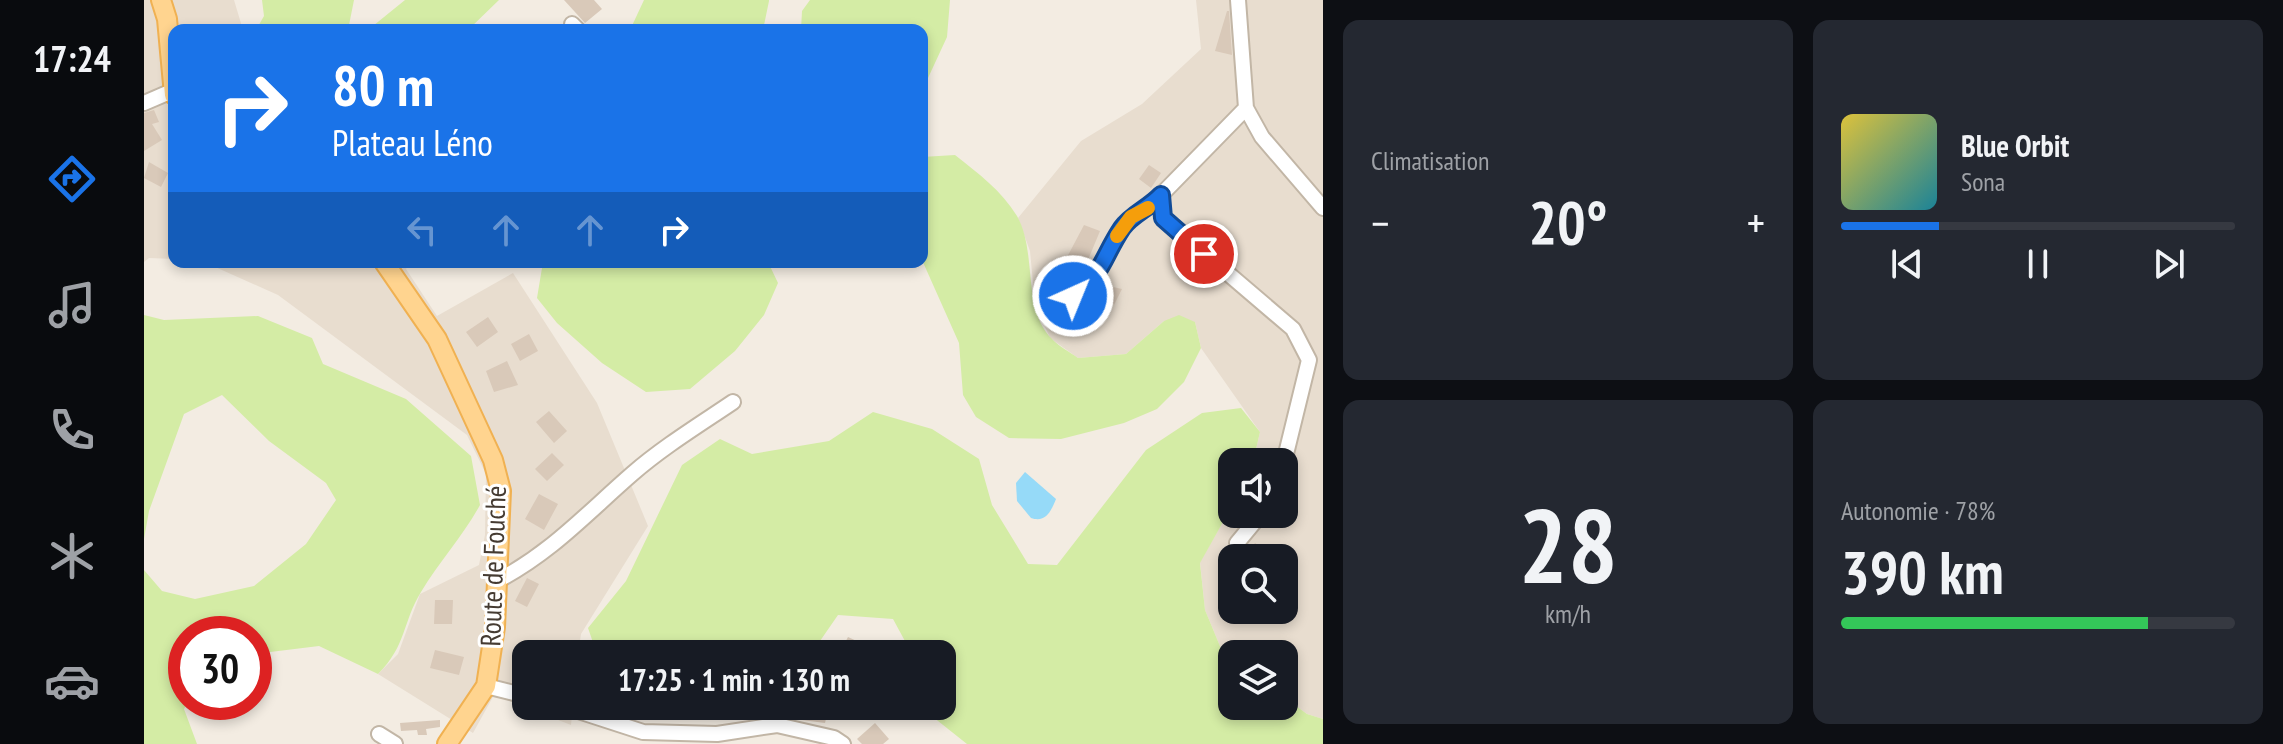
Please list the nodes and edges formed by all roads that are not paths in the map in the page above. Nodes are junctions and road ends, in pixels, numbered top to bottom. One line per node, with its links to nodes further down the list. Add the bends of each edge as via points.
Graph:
1 (161, 0): 3 (main road)
2 (1238, 0): 6 (street)
3 (168, 31)
4 (168, 95): 5 (street)
5 (144, 103)
6 (1246, 108): 7 (street); 8 (street, via 1262,137)
7 (1161, 195): 10 (street, via 1131,217 1094,280); 12 (street, via 1163,218 1293,329 1309,360)
8 (1323, 208)
9 (392, 268): 15 (main road, Route de Fouché, via 437,339 493,460 501,491)
10 (1073, 296)
11 (733, 402): 15 (street, via 632,473 574,530)
12 (1286, 448)
13 (1249, 528): 14 (street)
14 (1237, 543)
15 (497, 581): 16 (main road, Route de Fouché)
16 (486, 686): 17 (street); 21 (main road, Route de Fouché)
17 (512, 692)
18 (606, 720): 22 (street, via 643,732 717,734 777,725)
19 (379, 734): 20 (street)
20 (395, 744)
21 (447, 744)
22 (843, 744)

